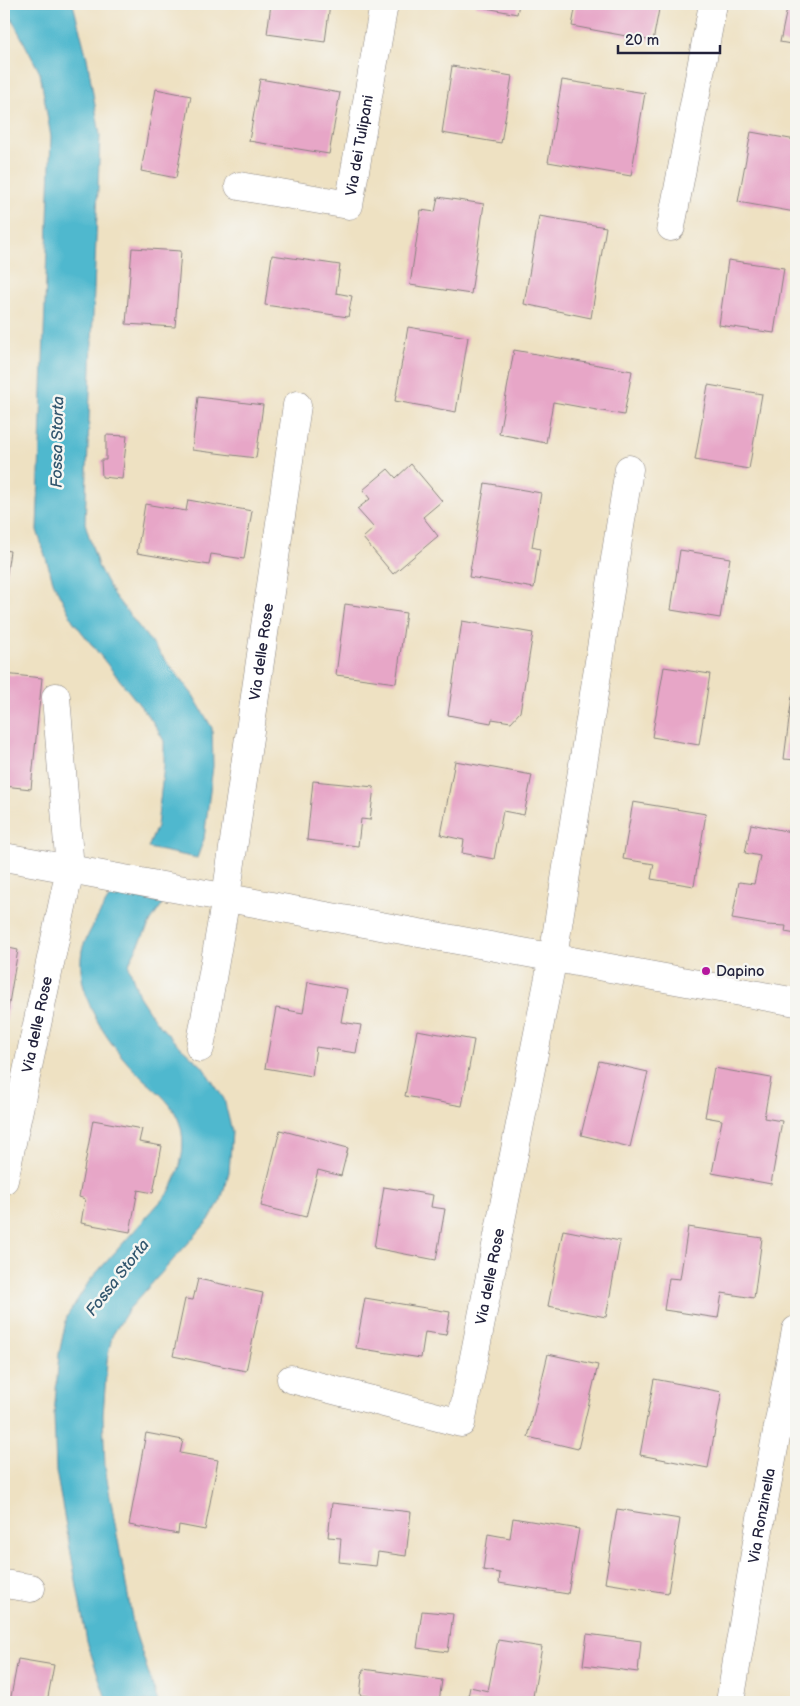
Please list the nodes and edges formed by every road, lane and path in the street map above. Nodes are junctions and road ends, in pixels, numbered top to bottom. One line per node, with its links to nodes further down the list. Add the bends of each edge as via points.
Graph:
1 (384, 4): 3 (street, Via dei Tulipani, via 349,205)
2 (713, 4): 4 (street)
3 (239, 186)
4 (671, 227)
5 (297, 405): 10 (street, Via delle Rose)
6 (629, 469): 11 (street, Via delle Rose)
7 (56, 697): 9 (street, Via delle Rose)
8 (4, 857): 9 (street)
9 (70, 869): 10 (street); 14 (street, Via delle Rose)
10 (226, 897): 11 (street); 13 (street, Via delle Rose)
11 (554, 957): 12 (street); 16 (street, Via delle Rose, via 461,1423)
12 (796, 1002)
13 (200, 1048)
14 (4, 1180)
15 (796, 1330): 19 (street, Via Ronzinella)
16 (291, 1380)
17 (4, 1584): 18 (street)
18 (31, 1588)
19 (730, 1702)

